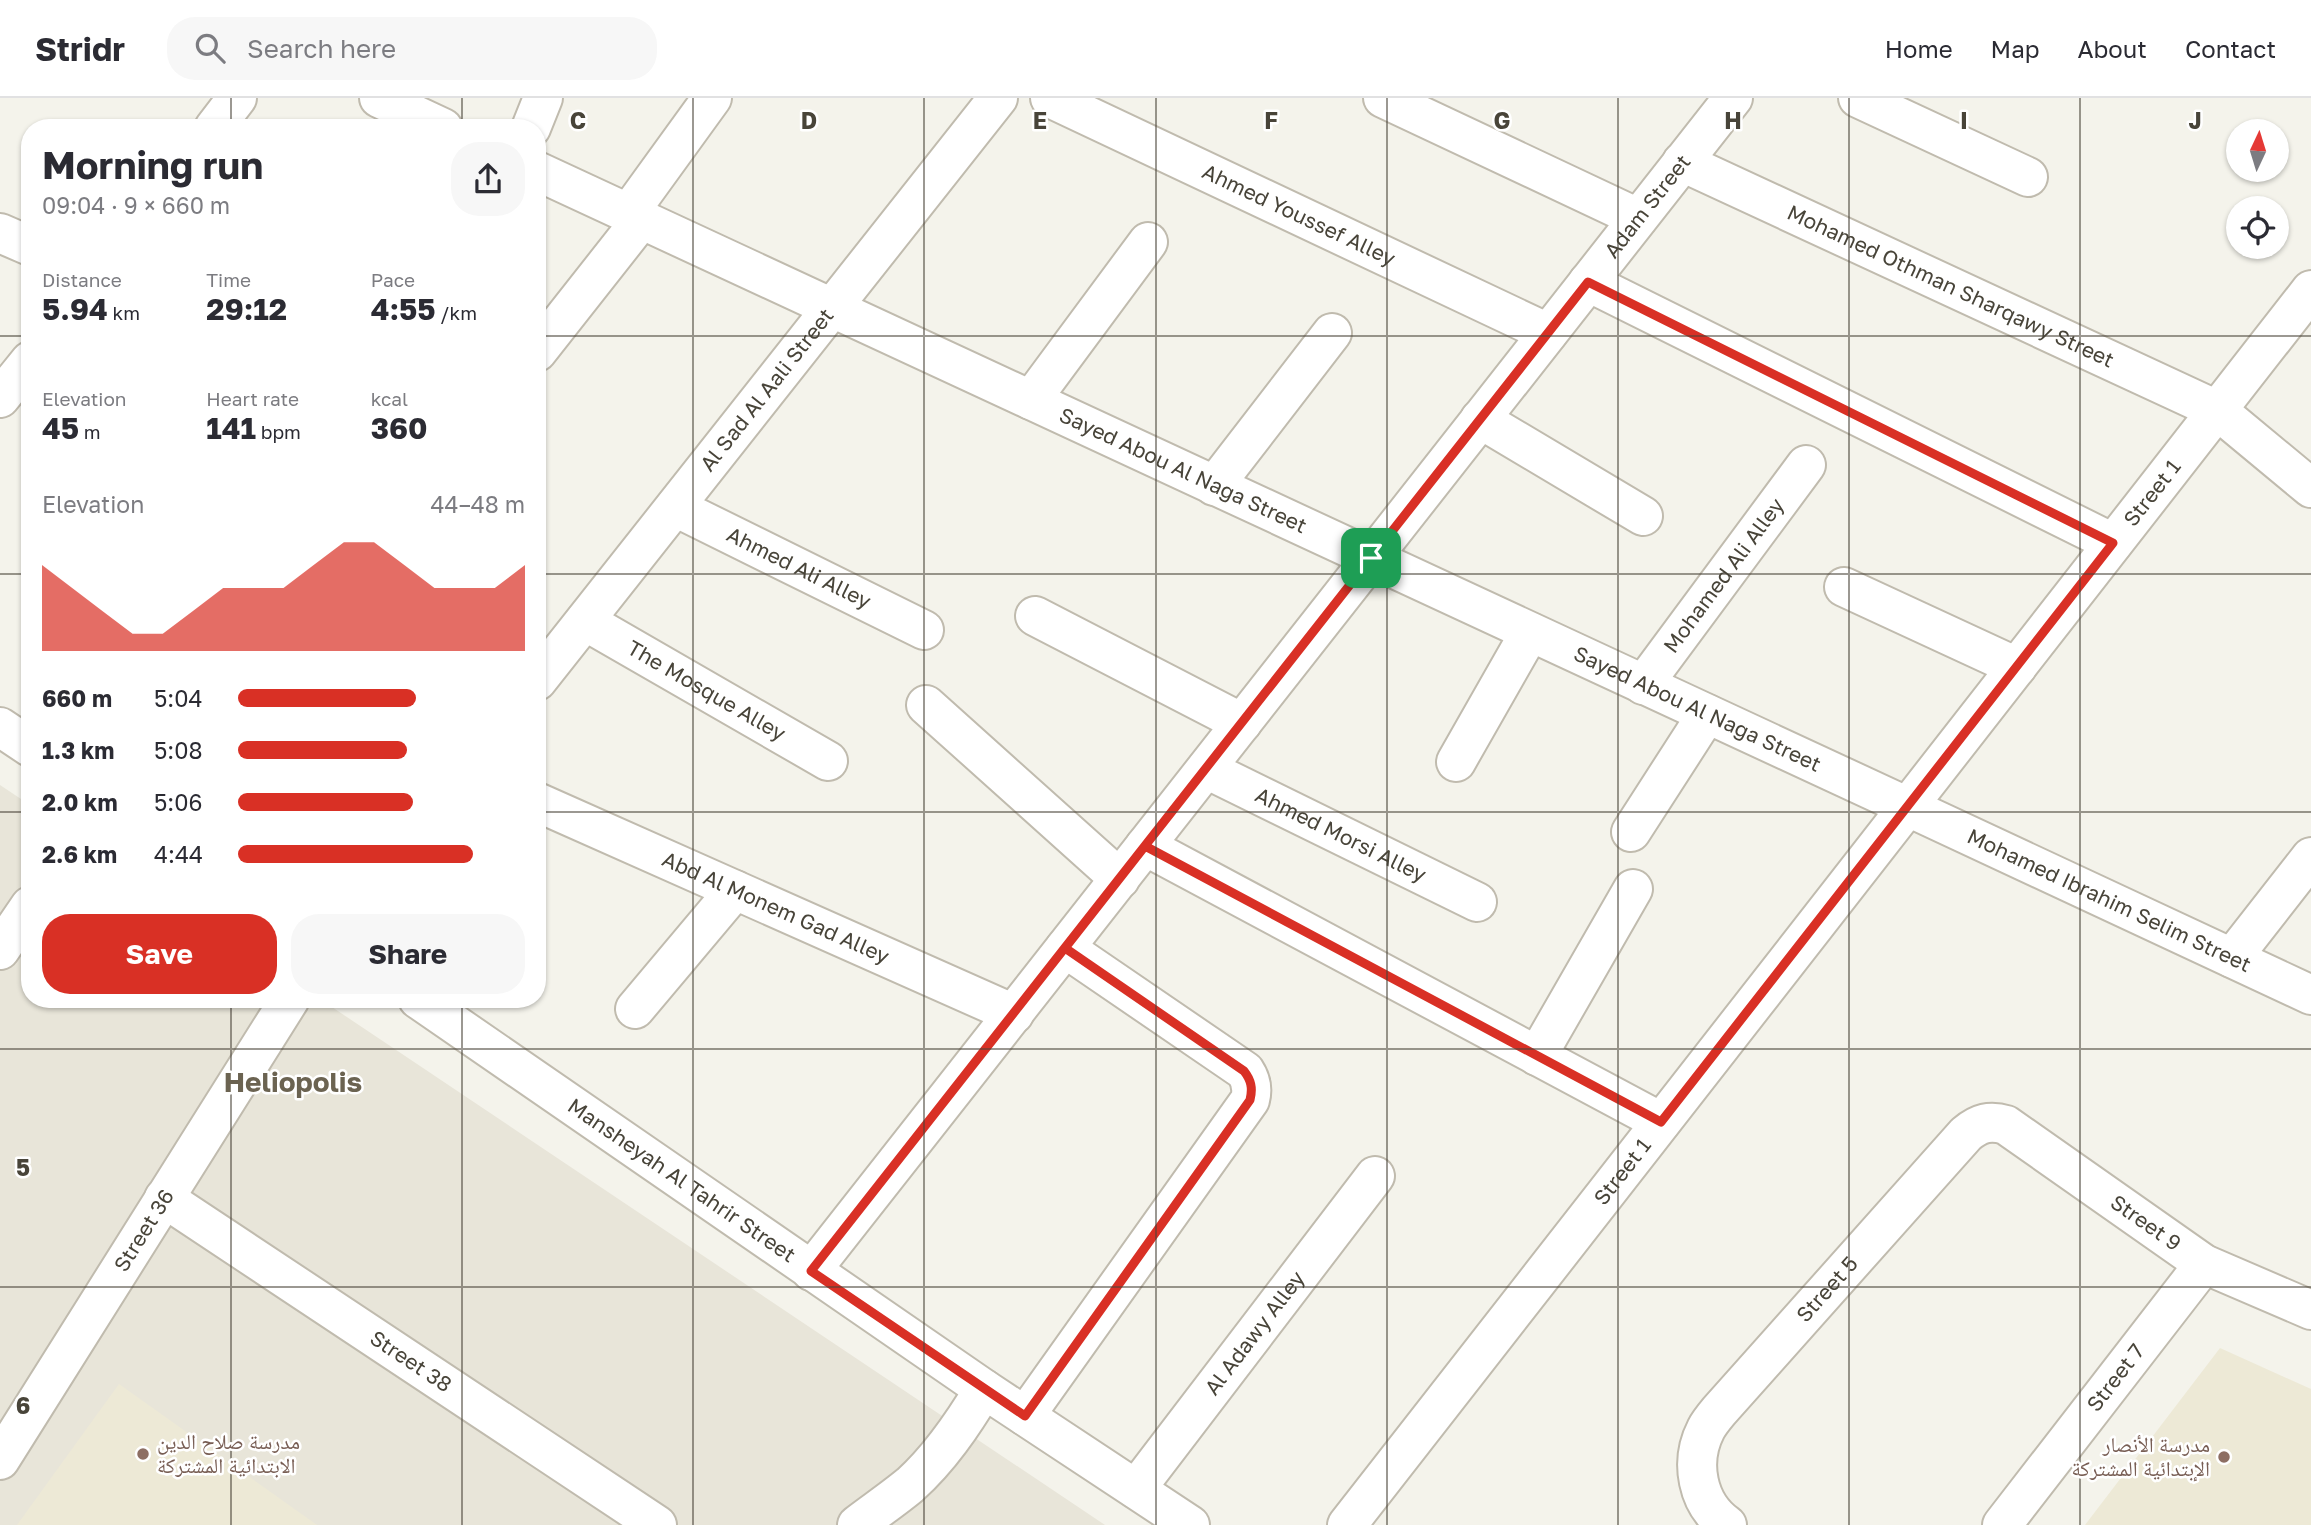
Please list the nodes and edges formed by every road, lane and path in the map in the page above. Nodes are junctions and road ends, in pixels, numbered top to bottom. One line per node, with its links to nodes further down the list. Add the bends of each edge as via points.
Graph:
1 (237, 98): 10 (street)
2 (379, 98): 11 (street)
3 (543, 98): 12 (street)
4 (712, 98): 16 (street)
5 (998, 98): 23 (street, Al Sad Al Aali Street)
6 (1050, 98): 25 (street, Ahmed Youssef Alley)
7 (1383, 98): 17 (street)
8 (1733, 98): 13 (street, Adam Street)
9 (1858, 98): 15 (street)
10 (221, 119)
11 (424, 119)
12 (535, 119)
13 (1682, 162): 17 (street, Adam Street); 30 (street, Mohamed Othman Sharqawy Street)
14 (546, 175): 16 (street, Sayed Abou Al Naga Street)
15 (2028, 177)
16 (635, 217): 23 (street, Sayed Abou Al Naga Street); 26 (street)
17 (1638, 218): 21 (street, Adam Street)
18 (0, 233): 19 (street)
19 (21, 242)
20 (1148, 243): 29 (street)
21 (1588, 282): 25 (street, Adam Street); 37 (street)
22 (2311, 290): 30 (street, Street 1)
23 (831, 308): 29 (street, Sayed Abou Al Naga Street); 35 (street, Al Sad Al Aali Street)
24 (1332, 333): 33 (street)
25 (1548, 333): 31 (street, Adam Street)
26 (546, 340)
27 (21, 371): 28 (street)
28 (0, 398)
29 (1031, 400): 33 (street, Sayed Abou Al Naga Street)
30 (2217, 410): 34 (street, Mohamed Othman Sharqawy Street); 37 (street, Street 1)
31 (1480, 419): 36 (street); 38 (street, Adam Street)
32 (1806, 465): 46 (street, Mohamed Ali Alley)
33 (1214, 486): 38 (street, Sayed Abou Al Naga Street)
34 (2311, 488)
35 (675, 507): 41 (street, Al Sad Al Aali Street); 42 (street, Ahmed Ali Alley)
36 (1643, 516)
37 (2113, 543): 44 (street, Street 1)
38 (1371, 558): 43 (street, Sayed Abou Al Naga Street); 49 (street, Adam Street)
39 (1844, 587): 44 (street)
40 (1035, 616): 49 (street)
41 (585, 621): 45 (street, Al Sad Al Aali Street); 52 (street, The Mosque Alley)
42 (924, 630)
43 (1530, 632): 46 (street, Sayed Abou Al Naga Street); 53 (street)
44 (2017, 667): 56 (street, Street 1)
45 (546, 670)
46 (1643, 685): 48 (street, Sayed Abou Al Naga Street)
47 (926, 705): 60 (street)
48 (1707, 714): 56 (street, Sayed Abou Al Naga Street); 57 (street)
49 (1242, 723): 54 (street, Adam Street)
50 (0, 727): 51 (street)
51 (21, 741)
52 (828, 761)
53 (1456, 762)
54 (1206, 769): 58 (street, Adam Street); 63 (street, Ahmed Morsi Alley)
55 (546, 806): 62 (street, Abd Al Monem Gad Alley)
56 (1906, 806): 67 (street, Mohamed Ibrahim Selim Street); 74 (street, Street 1)
57 (1631, 831)
58 (1145, 846): 60 (street, Adam Street); 73 (street)
59 (2311, 857): 67 (street)
60 (1120, 879): 65 (street, Adam Street)
61 (1633, 889): 73 (street)
62 (735, 890): 71 (street); 72 (street, Abd Al Monem Gad Alley)
63 (1477, 902)
64 (21, 919): 66 (street)
65 (1065, 948): 72 (street, Adam Street); 82 (street, via 1244,1071 1252,1092)
66 (0, 950)
67 (2232, 958): 68 (street, Mohamed Ibrahim Selim Street)
68 (2311, 995)
69 (284, 1008): 77 (street, Street 36)
70 (431, 1008): 79 (street, Mansheyah Al Tahrir Street)
71 (635, 1009)
72 (1014, 1014): 79 (street, Adam Street)
73 (1537, 1056): 74 (street)
74 (1661, 1122): 88 (street, Street 1)
75 (1987, 1122): 78 (street, Street 9, via 2006,1125); 89 (street, Street 5, via 1966,1134 1705,1430 1697,1475 1707,1505)
76 (1375, 1176): 84 (street, Al Adawy Alley)
77 (164, 1198): 83 (street, Street 36); 85 (street, Street 38)
78 (2204, 1264): 80 (street, Street 9); 90 (street, Street 7)
79 (811, 1271): 81 (street, Mansheyah Al Tahrir Street)
80 (2311, 1310)
81 (984, 1389): 82 (street, Mansheyah Al Tahrir Street); 86 (street, via 938,1456 910,1485)
82 (1025, 1416): 84 (street, Mansheyah Al Tahrir Street)
83 (0, 1460)
84 (1136, 1489): 87 (street, Mansheyah Al Tahrir Street)
85 (657, 1525)
86 (857, 1525)
87 (1190, 1525)
88 (1347, 1525)
89 (1727, 1525)
90 (2002, 1525)

